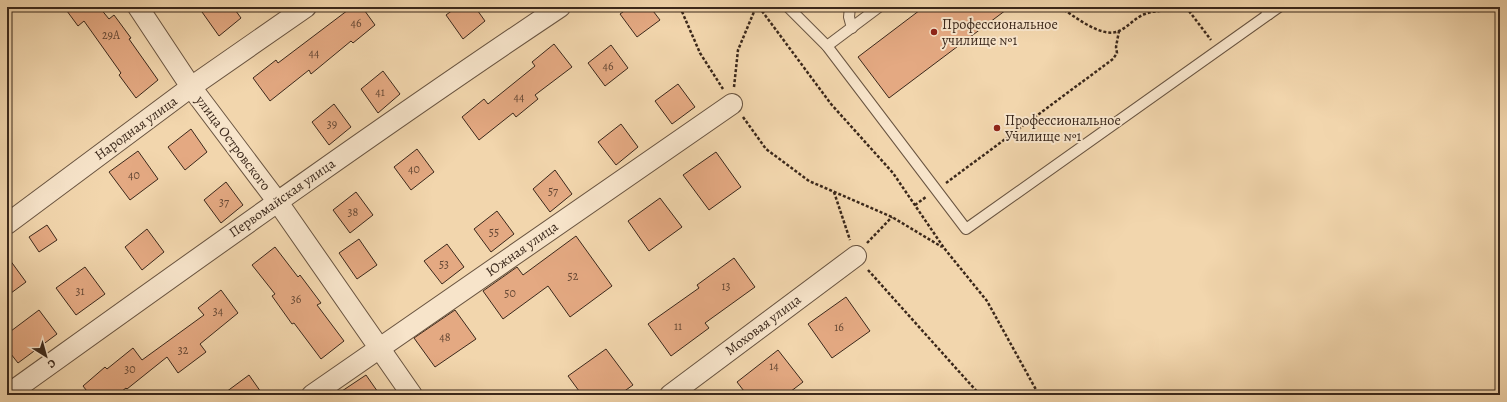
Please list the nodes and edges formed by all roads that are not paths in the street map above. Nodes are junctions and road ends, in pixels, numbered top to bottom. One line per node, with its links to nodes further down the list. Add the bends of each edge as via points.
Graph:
1 (138, 7): 11 (street, улица Островского)
2 (306, 7): 11 (street, Народная улица)
3 (560, 7): 13 (street, Первомайская улица)
4 (788, 7): 10 (lane)
5 (850, 7): 9 (lane)
6 (879, 7): 9 (lane)
7 (1279, 7): 8 (lane)
8 (1266, 11): 10 (lane, via 1219,50 966,228)
9 (852, 28): 10 (lane)
10 (827, 46)
11 (191, 87): 13 (street, улица Островского); 14 (street, Народная улица)
12 (732, 104): 16 (street, Южная улица)
13 (277, 201): 16 (street, улица Островского); 17 (street, Первомайская улица)
14 (7, 224)
15 (856, 256): 20 (street, Моховая улица)
16 (379, 348): 18 (street, Южная улица); 19 (street, улица Островского)
17 (7, 395)
18 (312, 395)
19 (412, 395)
20 (670, 395)

